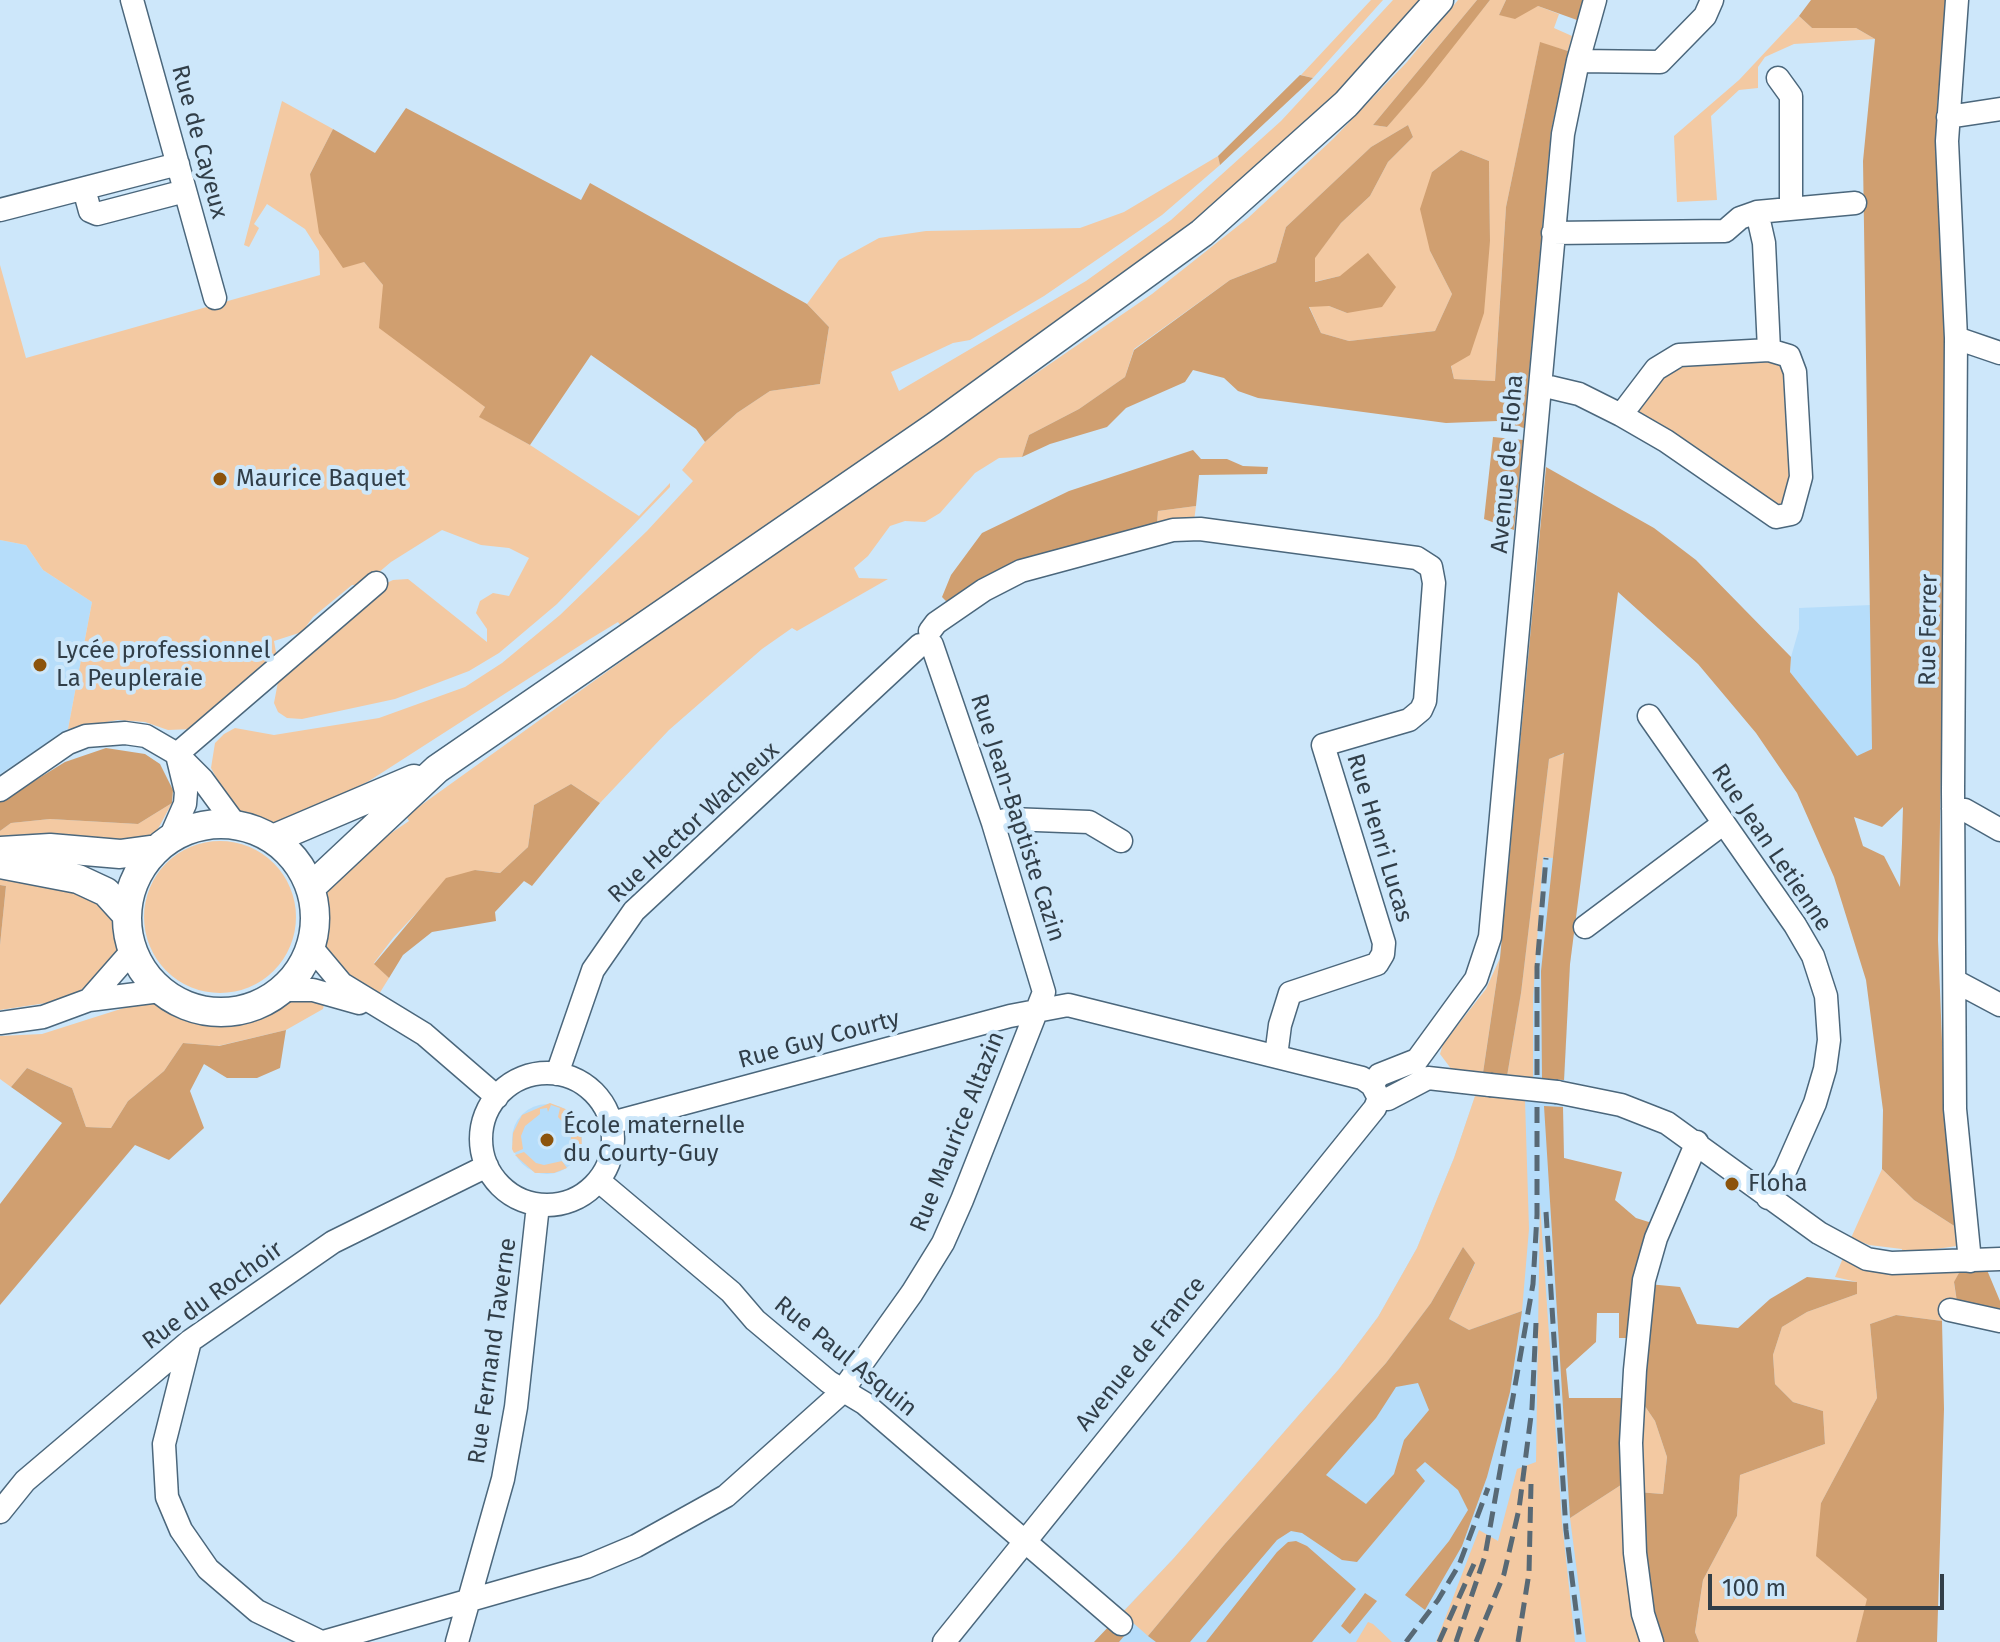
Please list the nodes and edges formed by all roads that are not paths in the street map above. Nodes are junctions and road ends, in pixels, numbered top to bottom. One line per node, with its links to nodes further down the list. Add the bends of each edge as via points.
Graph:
1 (132, 0): 10 (street, Rue de Cayeux)
2 (1439, 0): 29 (main road, via 1346,104 1202,233 936,426)
3 (1595, 0): 6 (street, Avenue de Floha)
4 (1712, 0): 6 (street, via 1705,16 1660,62)
5 (1957, 0): 9 (street, Rue Ferrer)
6 (1578, 61): 17 (street, Avenue de Floha, via 1563,134)
7 (1778, 78): 14 (street, via 1791,96)
8 (2000, 109): 9 (street)
9 (1948, 117): 19 (street, Rue Ferrer)
10 (178, 164): 11 (street); 12 (street, Rue de Cayeux)
11 (84, 189): 12 (street, via 90,211 97,214); 15 (street)
12 (185, 191): 18 (street, Rue de Cayeux)
13 (1855, 203): 14 (street)
14 (1791, 208): 16 (street)
15 (0, 210)
16 (1757, 212): 17 (street, via 1725,231); 20 (street, via 1764,243)
17 (1553, 233): 22 (street, Avenue de Floha)
18 (215, 298)
19 (1956, 338): 21 (street); 31 (street, Rue Ferrer)
20 (1769, 350): 23 (street, via 1667,360); 23 (street, via 1789,356 1795,372 1801,477 1791,514 1776,517)
21 (2000, 353)
22 (1541, 385): 23 (street, via 1579,394); 55 (street, Avenue de Floha, via 1490,937 1476,979)
23 (1621, 415)
24 (1173, 530): 26 (street, Rue Hector Wacheux, via 1021,571 936,623); 54 (street, Rue Henri Lucas, via 1200,529 1417,558 1431,567 1433,575 1421,710 1409,720 1323,745 1383,954 1377,964 1290,993)
25 (376, 583): 28 (street)
26 (927, 640): 32 (street, Rue Jean-Baptiste Cazin); 56 (street, Rue Hector Wacheux, via 634,911 593,970)
27 (1649, 716): 33 (street, Rue Jean Letienne)
28 (177, 754): 30 (street, via 146,736 86,736); 34 (street); 38 (street, via 185,804)
29 (437, 769): 36 (main road); 41 (main road)
30 (0, 790)
31 (1953, 809): 35 (street); 46 (street, Rue Ferrer)
32 (993, 823): 37 (street, via 1089,822); 52 (street, Rue Jean-Baptiste Cazin, via 1044,992)
33 (1724, 823): 43 (street); 63 (street, Rue Jean Letienne, via 1813,956 1829,1016 1825,1069 1815,1103)
34 (235, 824): 36 (main road); 38 (main road, via 201,825)
35 (2000, 830)
36 (273, 839): 41 (main road, via 296,861)
37 (1121, 841)
38 (163, 844): 39 (main road, via 120,854 50,848); 42 (main road, via 135,879)
39 (0, 851)
40 (0, 864): 42 (main road, via 78,879 106,892)
41 (310, 888): 44 (main road, via 315,918)
42 (126, 914): 45 (main road)
43 (1585, 927)
44 (311, 947): 47 (main road); 51 (street, via 334,976)
45 (132, 951): 48 (main road); 49 (street)
46 (1955, 981): 50 (street); 66 (street, Rue Ferrer, via 1955,1109)
47 (282, 990): 48 (main road, via 254,1007 221,1013 189,1007); 51 (street, via 313,990)
48 (160, 991): 49 (street)
49 (89, 1000): 53 (street, via 43,1017)
50 (2000, 1005)
51 (376, 1008): 58 (street, via 424,1034)
52 (1039, 1008): 54 (street, Rue Guy Courty, via 1068,1005); 59 (street, Rue Guy Courty); 70 (street, Rue Maurice Altazin, via 943,1243)
53 (0, 1023)
54 (1276, 1056): 57 (street, Rue Guy Courty, via 1362,1078)
55 (1423, 1069): 57 (street, via 1379,1075); 60 (street, bridge, via 1631,1108)
56 (557, 1074): 58 (street, via 519,1080); 59 (street, via 597,1096)
57 (1376, 1092): 72 (street, Avenue de France, via 1375,1108)
58 (497, 1097): 61 (street, via 483,1125)
59 (611, 1123): 62 (street, via 611,1156)
60 (1697, 1142): 63 (street); 78 (street, via 1644,1280 1635,1370 1635,1553)
61 (487, 1166): 64 (street, via 507,1192); 69 (street, Rue du Rochoir, via 333,1242)
62 (599, 1181): 64 (street, via 571,1201); 70 (street, Rue Paul Asquin, via 731,1292 755,1320)
63 (1768, 1198): 66 (street, via 1819,1233 1876,1262)
64 (538, 1205): 73 (street, Rue Fernand Taverne, via 516,1407)
65 (2000, 1259): 66 (street)
66 (1970, 1261)
67 (1950, 1310): 68 (street)
68 (2000, 1321)
69 (190, 1341): 71 (street, Rue du Rochoir, via 25,1481); 75 (street, via 164,1444 167,1497 181,1530 208,1569 257,1611)
70 (844, 1390): 72 (street, Rue Paul Asquin); 73 (street, Rue Maurice Altazin, via 726,1496 586,1567)
71 (0, 1512)
72 (1024, 1540): 74 (street, Rue Paul Asquin); 77 (street, Avenue de France)
73 (471, 1601): 75 (street, Rue Maurice Altazin); 76 (street, Rue Fernand Taverne)
74 (1121, 1624)
75 (322, 1642)
76 (457, 1642)
77 (944, 1642)
78 (1652, 1642)

